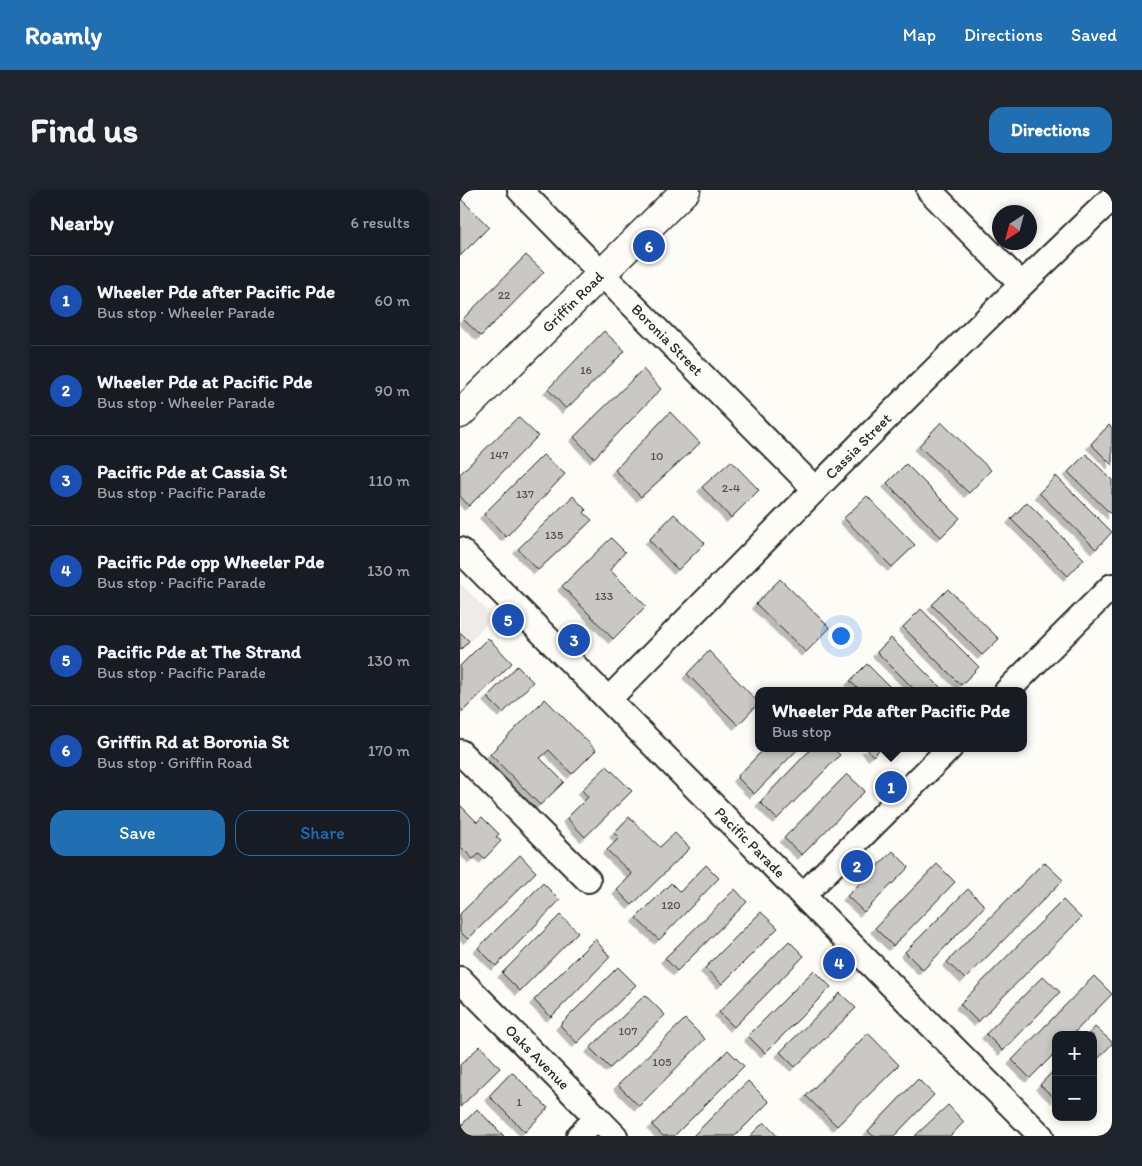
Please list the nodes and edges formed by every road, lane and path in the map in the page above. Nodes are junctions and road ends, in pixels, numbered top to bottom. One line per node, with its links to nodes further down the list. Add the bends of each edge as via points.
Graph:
1 (520, 190): 5 (street, Boronia Street)
2 (686, 190): 5 (main road, Griffin Road)
3 (929, 190): 6 (street)
4 (1112, 198): 6 (street, Cassia Street)
5 (601, 274): 7 (main road, Griffin Road); 8 (street, Boronia Street)
6 (1021, 284): 8 (street, Cassia Street)
7 (460, 414)
8 (815, 489): 12 (street, Cassia Street)
9 (460, 551): 12 (street, Pacific Parade)
10 (1112, 586): 11 (street)
11 (1011, 687)
12 (609, 699): 16 (street, Pacific Parade)
13 (460, 752): 15 (street)
14 (946, 752): 16 (street)
15 (588, 880)
16 (803, 896): 21 (street, Pacific Parade)
17 (460, 979): 18 (street, Oaks Avenue)
18 (597, 1118): 19 (street); 20 (street, Oaks Avenue)
19 (579, 1136)
20 (615, 1136)
21 (1041, 1136)

